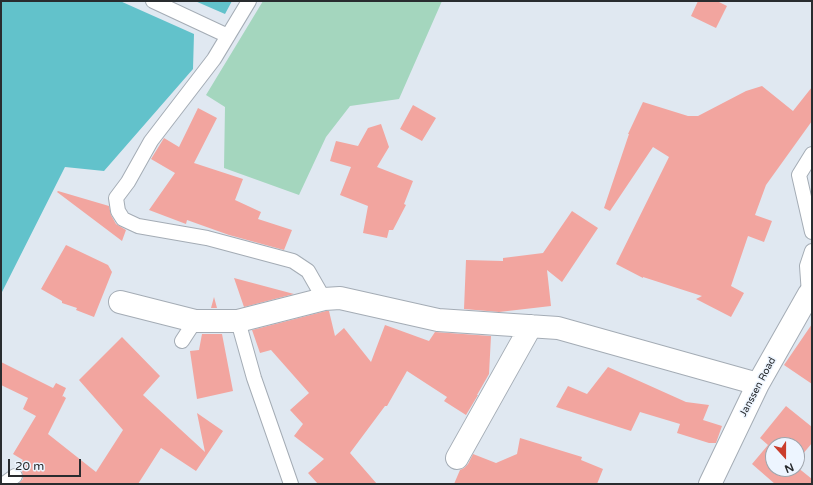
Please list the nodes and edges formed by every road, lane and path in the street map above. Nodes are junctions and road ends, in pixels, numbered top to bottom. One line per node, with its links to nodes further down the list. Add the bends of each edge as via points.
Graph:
1 (153, 1): 3 (lane)
2 (249, 1): 3 (lane)
3 (228, 36): 8 (lane, via 214,59 151,141 116,198 118,210 123,219 138,226 207,238 293,261 308,271)
4 (812, 154): 5 (lane, via 799,175)
5 (812, 232)
6 (812, 251): 7 (lane, via 808,266)
7 (811, 294): 14 (street, Janssen Road)
8 (324, 299): 11 (street); 12 (street, via 340,298 438,320)
9 (120, 302): 10 (street)
10 (195, 320): 11 (street); 13 (lane)
11 (238, 321): 16 (lane, via 254,378)
12 (531, 326): 14 (street, via 558,328); 15 (street)
13 (182, 341)
14 (758, 384): 17 (street, Janssen Road)
15 (457, 458)
16 (291, 484)
17 (710, 484)

